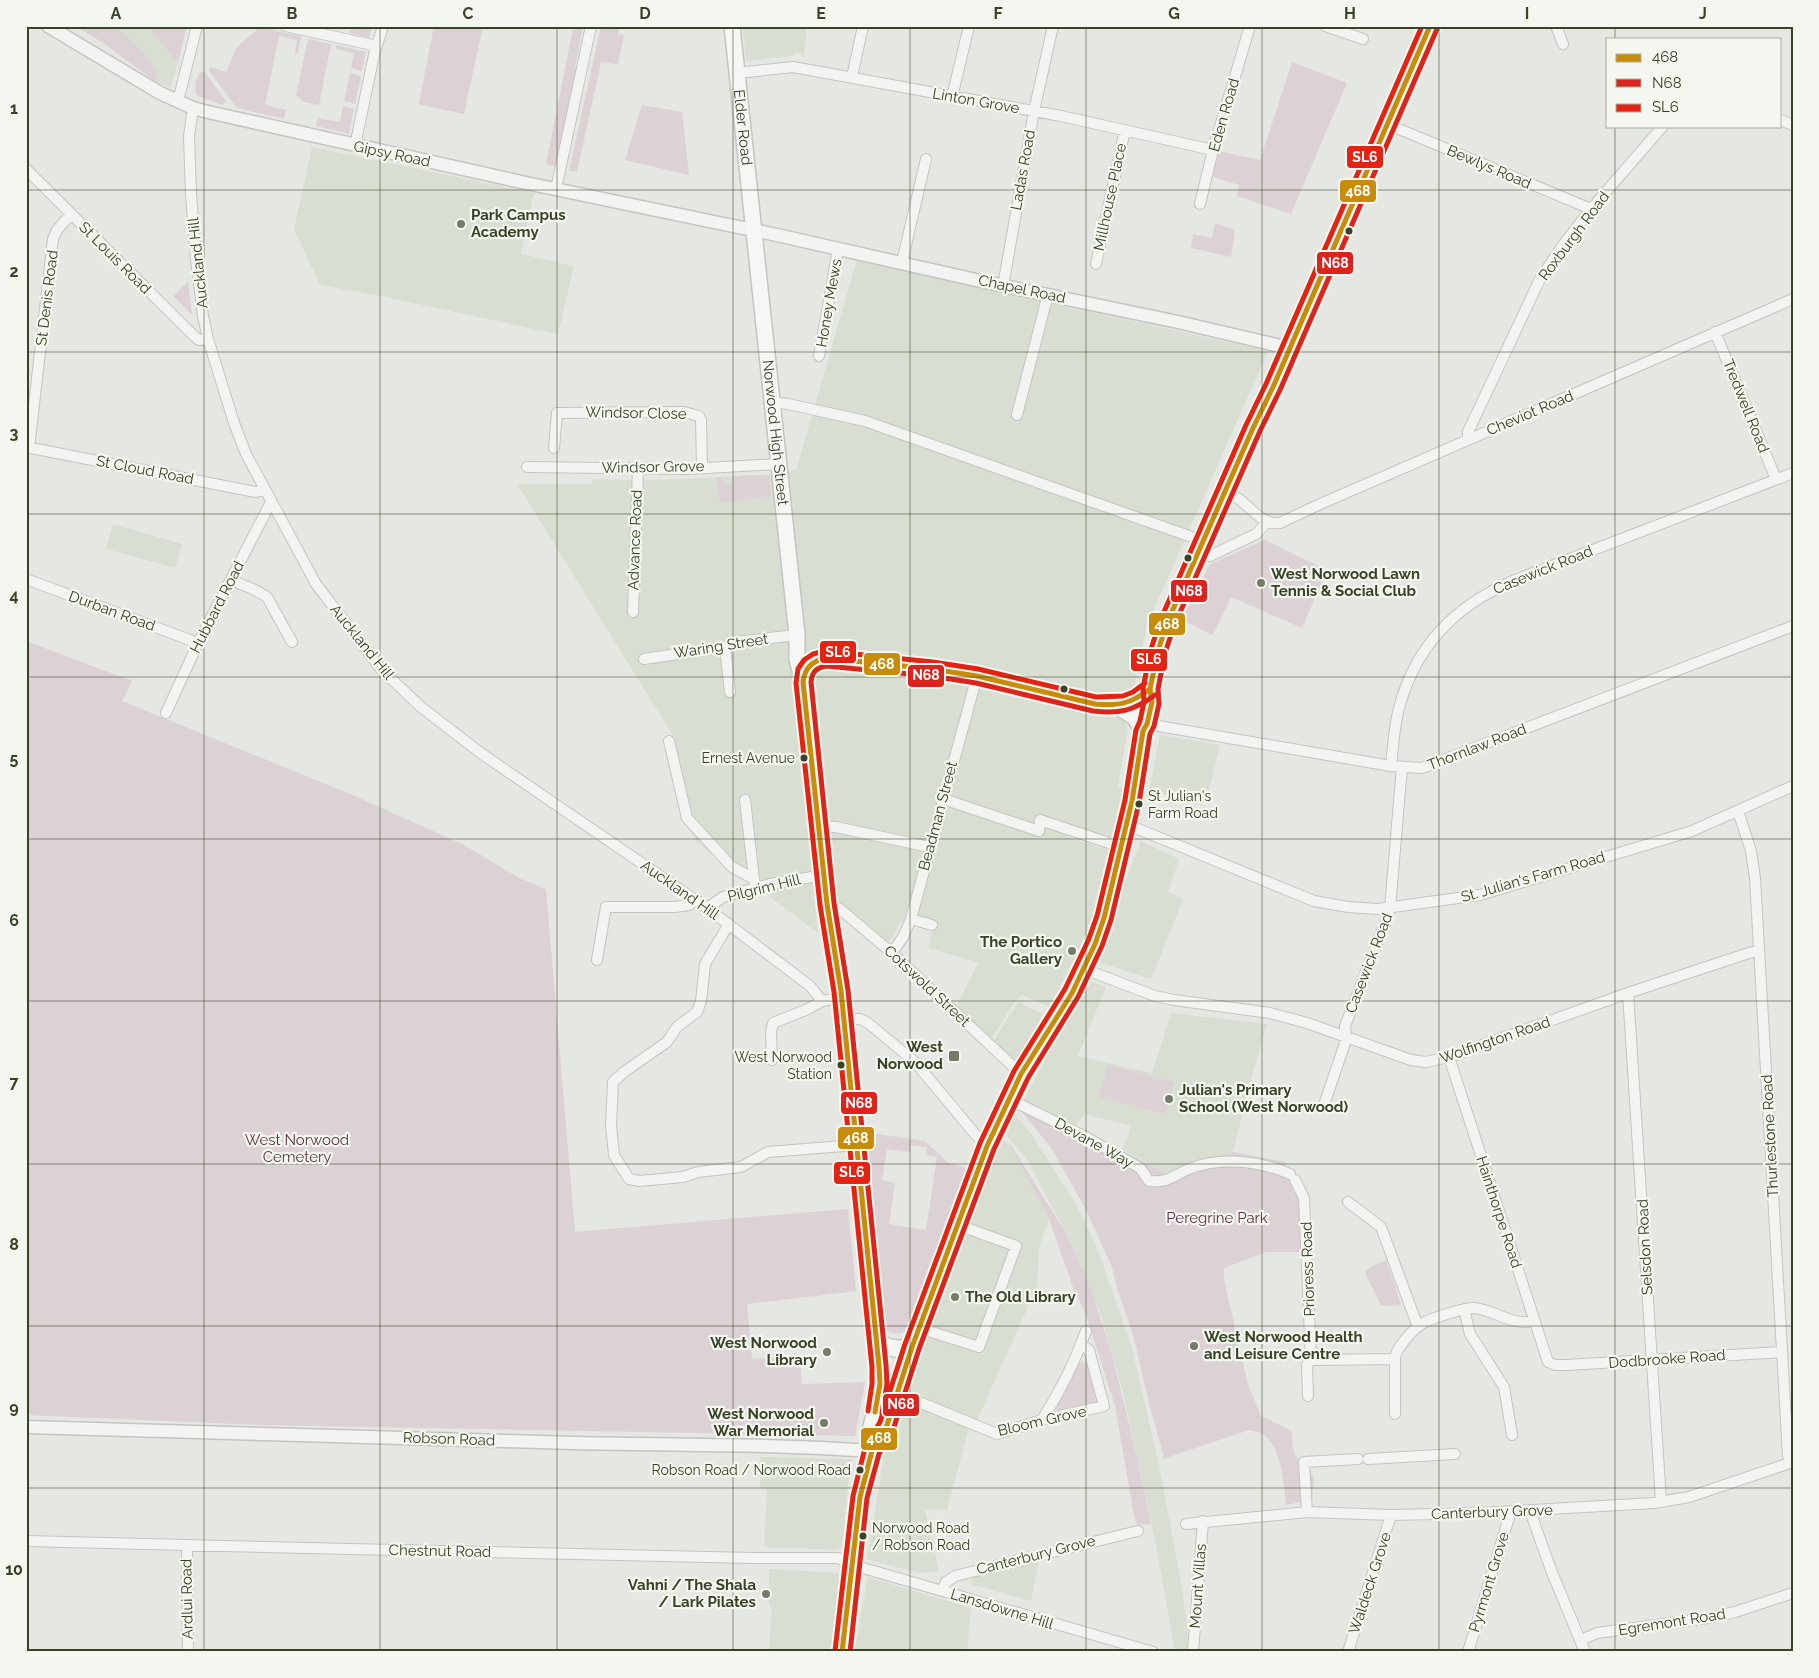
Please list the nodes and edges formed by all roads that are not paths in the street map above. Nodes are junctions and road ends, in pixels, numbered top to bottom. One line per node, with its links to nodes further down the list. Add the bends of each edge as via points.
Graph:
1 (48, 26): 20 (street, Gipsy Road)
2 (197, 26): 20 (street)
3 (286, 26): 16 (street)
4 (383, 26): 16 (street)
5 (591, 26): 30 (street)
6 (732, 26): 17 (main road, Elder Road)
7 (863, 26): 18 (street)
8 (969, 26): 19 (street)
9 (1053, 26): 22 (street, Ladas Road)
10 (1250, 26): 27 (street, Eden Road)
11 (1325, 26): 14 (street)
12 (1430, 26): 23 (main road)
13 (1556, 26): 15 (street)
14 (1363, 39)
15 (1563, 44)
16 (377, 46): 26 (street)
17 (737, 73): 18 (street, Linton Grove, via 793,68); 34 (main road, Elder Road)
18 (852, 77): 19 (street, Linton Grove)
19 (952, 97): 22 (street, Linton Grove)
20 (176, 101): 21 (street, Gipsy Road)
21 (193, 108): 26 (street, Gipsy Road); 42 (street, Auckland Hill, via 189,136 191,194 196,260)
22 (1034, 111): 25 (street, Linton Grove); 38 (street, Ladas Road)
23 (1388, 124): 32 (street, Bewlys Road); 43 (main road)
24 (1660, 128): 32 (street, Roxburgh Road)
25 (1125, 130): 27 (street, Linton Grove); 37 (street, Millhouse Place)
26 (355, 146): 30 (street, Gipsy Road)
27 (1213, 150): 31 (street, Eden Road)
28 (926, 159): 36 (street)
29 (26, 169): 33 (street, St Louis Road)
30 (556, 189): 34 (street, Gipsy Road)
31 (1200, 204)
32 (1591, 209): 47 (street, Roxburgh Road, via 1540,279 1468,432)
33 (71, 214): 42 (street, St Louis Road, via 193,335 200,340); 48 (street, St Denis Road, via 57,230 54,239)
34 (754, 230): 35 (street, Chapel Road); 45 (main road, Norwood High Street)
35 (838, 249): 36 (street, Chapel Road); 44 (street, Honey Mews)
36 (902, 262): 38 (street, Chapel Road)
37 (1096, 264)
38 (1003, 286): 39 (street, Chapel Road)
39 (1048, 294): 43 (street, Chapel Road); 46 (street)
40 (1793, 299): 41 (street, Cheviot Road)
41 (1715, 332): 47 (street, Cheviot Road); 55 (street, Tredwell Road)
42 (208, 339): 56 (street, Auckland Hill, via 240,440)
43 (1290, 348): 57 (main road)
44 (819, 356)
45 (772, 402): 50 (main road, Norwood High Street); 60 (street, via 865,420)
46 (1018, 415)
47 (1468, 439): 59 (street, Cheviot Road, via 1280,523)
48 (28, 447): 56 (street, St Cloud Road, via 256,492)
49 (554, 448): 52 (street, Windsor Close, via 557,413 684,412 699,416 701,420)
50 (779, 464): 52 (street, Windsor Grove); 65 (main road, Norwood High Street)
51 (527, 467): 53 (street, Windsor Grove)
52 (702, 467): 53 (street, Windsor Grove)
53 (638, 469): 63 (street, Advance Road)
54 (1793, 472): 55 (street, Casewick Road)
55 (1776, 479): 79 (street, Casewick Road, via 1515,580 1465,607 1438,633 1411,677 1398,714)
56 (264, 490): 58 (street, Auckland Hill)
57 (1224, 493): 59 (street, via 1237,498); 60 (main road)
58 (271, 502): 62 (street, Hubbard Road); 91 (street, Auckland Hill, via 316,584 384,672 421,707 482,754)
59 (1268, 522): 60 (street, Cheviot Road, via 1256,534 1210,556)
60 (1200, 547): 73 (main road, via 1164,632)
61 (26, 579): 67 (street, Durban Road)
62 (231, 580): 66 (street, via 266,598); 67 (street, Hubbard Road)
63 (633, 612)
64 (1793, 626): 80 (street, Thornlaw Road, via 1428,767)
65 (797, 635): 68 (street, Waring Street, via 734,642); 69 (main road, via 806,651); 72 (main road, Norwood High Street, via 797,659)
66 (292, 642)
67 (198, 643): 76 (street, Hubbard Road)
68 (725, 647): 70 (street, Waring Street); 74 (street)
69 (824, 658): 71 (main road); 72 (main road, via 809,663)
70 (644, 659)
71 (977, 676): 75 (main road, via 1095,704); 82 (street, Beadman Street)
72 (803, 682): 86 (main road)
73 (1150, 689): 75 (main road, via 1136,700); 77 (main road, via 1152,702)
74 (730, 692)
75 (1115, 705): 77 (main road, via 1134,716)
76 (166, 713)
77 (1145, 728): 79 (street, Thornlaw Road); 85 (main road)
78 (669, 741): 90 (street, via 687,818 732,867)
79 (1391, 766): 80 (street, Thornlaw Road)
80 (1402, 767): 94 (street, Casewick Road)
81 (1793, 786): 84 (street, St. Julian's Farm Road)
82 (943, 799): 87 (street, Beadman Street); 88 (street, via 1039,831 1040,820)
83 (745, 800): 90 (street)
84 (1738, 811): 94 (street, St. Julian's Farm Road, via 1692,831 1480,895); 98 (street, Thurlestone Road, via 1753,862)
85 (1126, 824): 88 (main road); 94 (street, St. Julian's Farm Road, via 1314,901 1357,908)
86 (819, 826): 87 (street); 89 (main road)
87 (929, 847): 95 (street, Beadman Street)
88 (1121, 847): 101 (main road, via 1104,918)
89 (824, 874): 90 (street, Pilgrim Hill); 92 (main road)
90 (755, 884): 93 (street, Pilgrim Hill, via 723,897)
91 (696, 900): 93 (street, Auckland Hill); 100 (street, via 675,908 606,907)
92 (827, 904): 99 (street, Cotswold Street, via 840,909); 103 (main road)
93 (707, 908): 96 (street, Auckland Hill)
94 (1390, 908): 106 (street, Casewick Road, via 1345,1026)
95 (911, 919): 97 (street); 99 (street, Beadman Street)
96 (729, 924): 104 (street, Auckland Hill, via 810,986); 112 (street, via 705,964 697,1012 677,1027 667,1042 613,1082 615,1160 629,1179 635,1181 732,1169 768,1152)
97 (932, 925)
98 (1759, 952): 102 (street, Wolfington Road); 125 (street, Thurlestone Road)
99 (892, 953): 109 (street, Cotswold Street)
100 (597, 960)
101 (1084, 969): 106 (street, Wolfington Road, via 1155,996 1185,1003 1267,1012); 109 (main road)
102 (1628, 993): 107 (street, Wolfington Road); 128 (street, Selsdon Road)
103 (842, 998): 104 (street); 105 (main road)
104 (822, 1001): 108 (street, via 773,1023 770,1032)
105 (843, 1018): 112 (main road); 113 (street, via 868,1023 915,1062)
106 (1346, 1037): 107 (street, Wolfington Road, via 1418,1062); 111 (street, Casewick Road)
107 (1449, 1058): 118 (street, Hainthorpe Road)
108 (772, 1060)
109 (1021, 1074): 110 (main road)
110 (1007, 1102): 113 (main road); 114 (street, Devane Way, via 1084,1136 1140,1168 1149,1181 1162,1183 1212,1162 1274,1167)
111 (1324, 1105)
112 (856, 1145): 122 (main road)
113 (987, 1146): 116 (main road)
114 (1293, 1177): 127 (street, Prioress Road, via 1304,1198)
115 (1348, 1202): 119 (street, via 1381,1227)
116 (958, 1225): 120 (main road); 120 (street, via 1016,1246 979,1348)
117 (1464, 1309): 118 (street, via 1484,1310 1519,1321); 119 (street); 135 (street, via 1470,1334 1504,1387)
118 (1534, 1320): 129 (street, Hainthorpe Road, via 1546,1359)
119 (1418, 1327): 126 (street, via 1397,1349)
120 (919, 1328): 124 (main road)
121 (1086, 1331): 123 (street)
122 (876, 1340): 124 (main road, via 898,1350); 136 (main road, via 880,1384 870,1433)
123 (1081, 1344): 133 (street); 133 (street, Bloom Grove, via 1089,1350 1104,1406)
124 (912, 1347): 130 (main road)
125 (1782, 1352): 128 (street, Dodbrooke Road); 138 (street, Thurlestone Road, via 1788,1456)
126 (1395, 1359): 127 (street); 132 (street)
127 (1312, 1360): 131 (street, Prioress Road, via 1308,1365)
128 (1652, 1360): 129 (street, Dodbrooke Road); 139 (street, Selsdon Road)
129 (1551, 1364)
130 (897, 1393): 133 (street, Bloom Grove, via 997,1434); 136 (main road, via 882,1436)
131 (1308, 1396)
132 (1395, 1414)
133 (1042, 1420)
134 (26, 1426): 136 (street, Robson Road)
135 (1512, 1435)
136 (872, 1451): 149 (main road, via 860,1497)
137 (1455, 1454): 142 (street, via 1304,1462)
138 (1792, 1462): 139 (street, Canterbury Grove, via 1689,1497)
139 (1661, 1501): 141 (street, Canterbury Grove)
140 (1511, 1511): 141 (street, Canterbury Grove); 143 (street, Canterbury Grove); 158 (street, Pyrmont Grove)
141 (1530, 1511): 152 (street)
142 (1307, 1512): 143 (street, Canterbury Grove); 144 (street, Canterbury Grove)
143 (1391, 1514): 157 (street, Waldeck Grove)
144 (1203, 1521): 145 (street, Canterbury Grove); 156 (street, Mount Villas)
145 (1186, 1524)
146 (1138, 1531): 150 (street, Canterbury Grove, via 955,1576 946,1582)
147 (26, 1541): 148 (street, Chestnut Road)
148 (186, 1546): 149 (street, Chestnut Road, via 838,1558); 153 (street, Ardlui Road)
149 (853, 1562): 150 (street, Lansdowne Hill, via 863,1568); 154 (main road)
150 (942, 1591): 155 (street, Lansdowne Hill)
151 (1793, 1593): 152 (street, Egremont Road, via 1708,1618 1598,1634)
152 (1581, 1640): 159 (street)
153 (188, 1652)
154 (842, 1652)
155 (1153, 1652)
156 (1193, 1652)
157 (1348, 1652)
158 (1468, 1652)
159 (1585, 1652)

